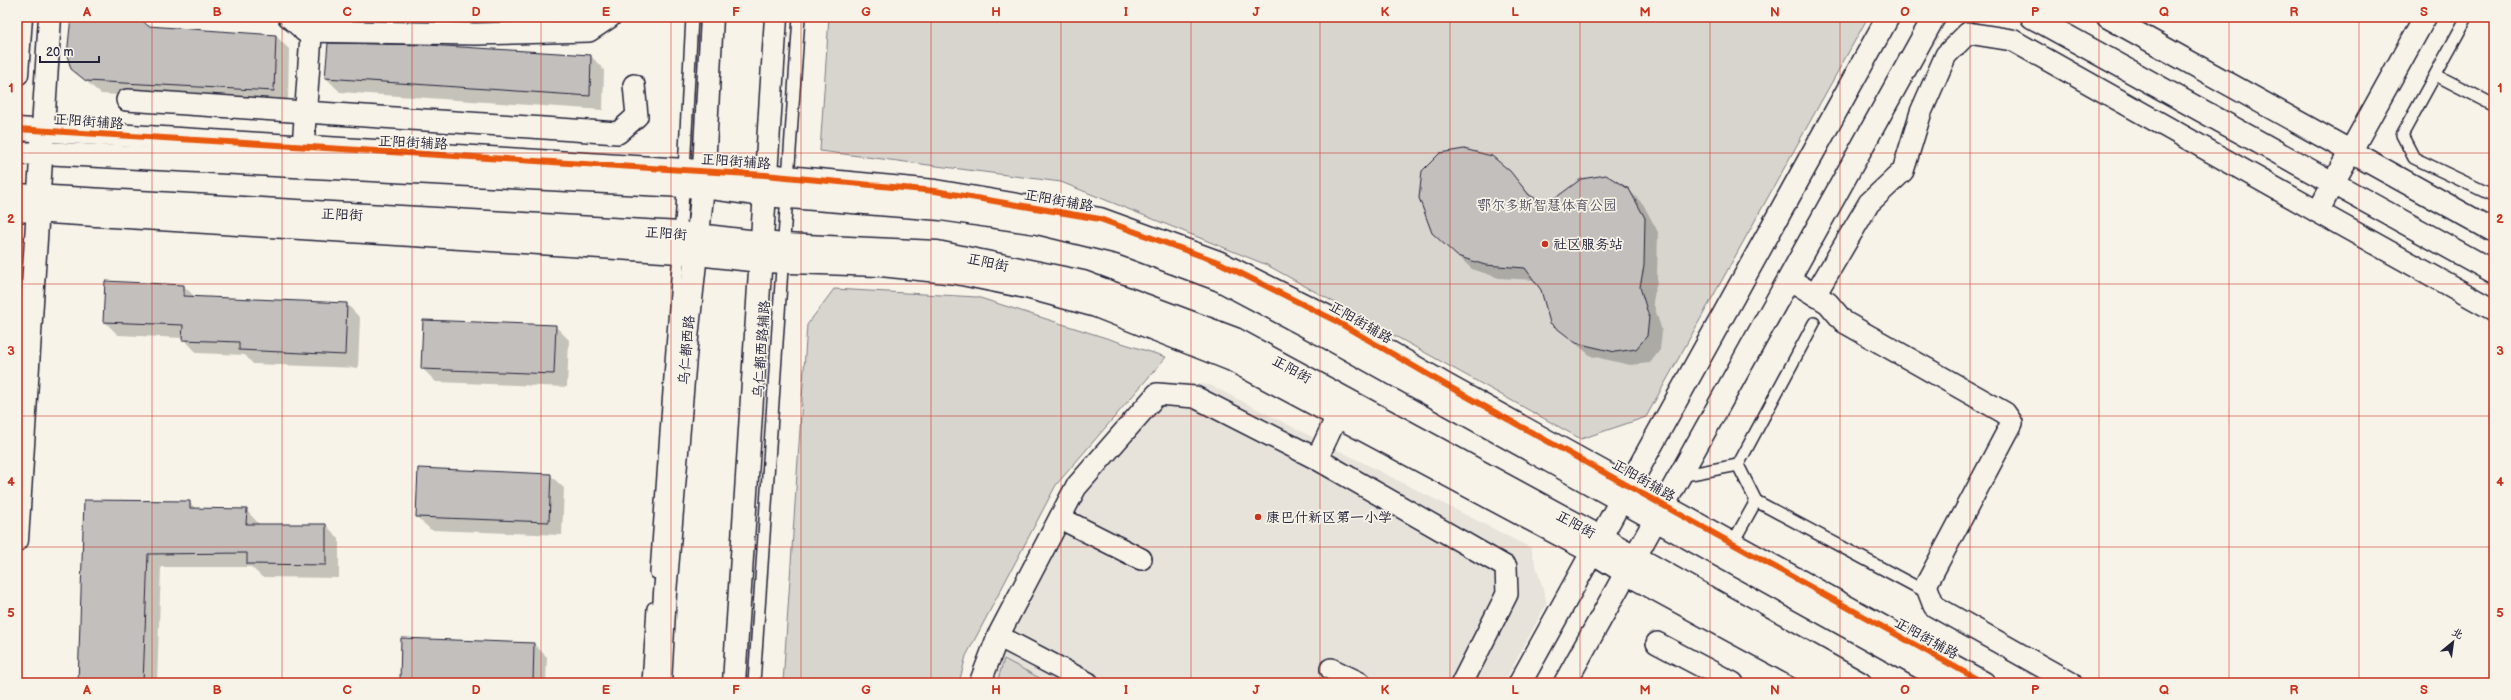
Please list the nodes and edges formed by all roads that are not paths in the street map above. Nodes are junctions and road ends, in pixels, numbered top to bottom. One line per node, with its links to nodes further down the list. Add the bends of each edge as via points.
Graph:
1 (21, 17): 16 (street)
2 (50, 17): 23 (street)
3 (289, 17): 15 (street)
4 (610, 17): 15 (street, via 589,31 476,34)
5 (692, 17): 28 (lane)
6 (712, 17): 28 (street, 乌仁都西路)
7 (776, 17): 30 (street)
8 (799, 17): 31 (lane, 乌仁都西路辅路)
9 (1888, 17): 50 (street)
10 (1934, 17): 42 (street)
11 (2032, 17): 29 (street)
12 (2108, 17): 25 (street)
13 (2425, 17): 25 (street)
14 (2467, 17): 17 (lane)
15 (304, 31): 21 (street, via 311,36)
16 (17, 74)
17 (2436, 75): 20 (lane); 33 (lane, via 2402,136 2414,158)
18 (634, 85): 21 (street, via 637,116 618,133)
19 (127, 100): 21 (street)
20 (2494, 105)
21 (306, 112): 24 (street)
22 (17, 129): 23 (street, 正阳街辅路)
23 (43, 130): 24 (street, 正阳街辅路); 26 (street)
24 (303, 147): 28 (street, 正阳街辅路)
25 (2351, 152): 29 (street); 37 (street)
26 (42, 153): 27 (street); 28 (street); 34 (street)
27 (17, 154)
28 (693, 178): 30 (street); 38 (street, 乌仁都西路)
29 (2333, 184): 36 (street); 41 (street)
30 (764, 185): 31 (street); 39 (street)
31 (787, 187): 40 (lane, 乌仁都西路辅路); 50 (street, via 1038,223 1120,243 1220,280)
32 (17, 195): 34 (street, 正阳街)
33 (2494, 196)
34 (39, 204): 35 (street); 38 (street, 正阳街); 54 (street)
35 (17, 210)
36 (2318, 212): 43 (street, via 2012,40 1968,33 1946,55 1921,112 1903,171 1869,203); 44 (street)
37 (2494, 231)
38 (688, 244): 39 (street, 正阳街); 63 (lane); 64 (street, 乌仁都西路)
39 (761, 251): 40 (street, 正阳街); 65 (street)
40 (783, 253): 46 (street, via 957,273 1026,287 1096,306 1232,360); 56 (street, 正阳街, via 937,252 1083,282 1236,338); 66 (lane, 乌仁都西路辅路)
41 (2494, 272)
42 (1789, 279): 43 (street); 49 (street)
43 (1816, 295): 59 (street, via 1828,303 1844,322 2005,413 2012,423 1926,584)
44 (2494, 310)
45 (1814, 323): 48 (lane)
46 (1337, 416): 47 (street); 56 (street)
47 (1316, 459): 53 (street, via 1195,397 1157,394 1076,487); 70 (street, via 1506,566 1507,594)
48 (1738, 465): 49 (lane); 51 (lane)
49 (1680, 476): 52 (street)
50 (1625, 492): 52 (street); 56 (street)
51 (1756, 501): 55 (lane); 59 (lane)
52 (1659, 513): 55 (street, 正阳街辅路); 58 (street); 76 (street)
53 (1060, 518): 57 (street); 60 (street)
54 (17, 540)
55 (1732, 544): 77 (street, 正阳街辅路)
56 (1596, 545): 58 (street, 正阳街); 71 (street)
57 (1141, 559)
58 (1630, 566): 72 (street); 74 (street); 75 (street, 正阳街)
59 (1930, 594): 78 (street, via 1934,606)
60 (998, 636): 67 (street); 68 (street)
61 (1657, 643): 73 (street)
62 (1331, 669): 69 (street)
63 (648, 683)
64 (660, 683)
65 (734, 683)
66 (754, 683)
67 (980, 683)
68 (1088, 683)
69 (1360, 683)
70 (1462, 683)
71 (1520, 683)
72 (1565, 683)
73 (1733, 683)
74 (1828, 683)
75 (1860, 683)
76 (1949, 683)
77 (1984, 683)
78 (2071, 683)

